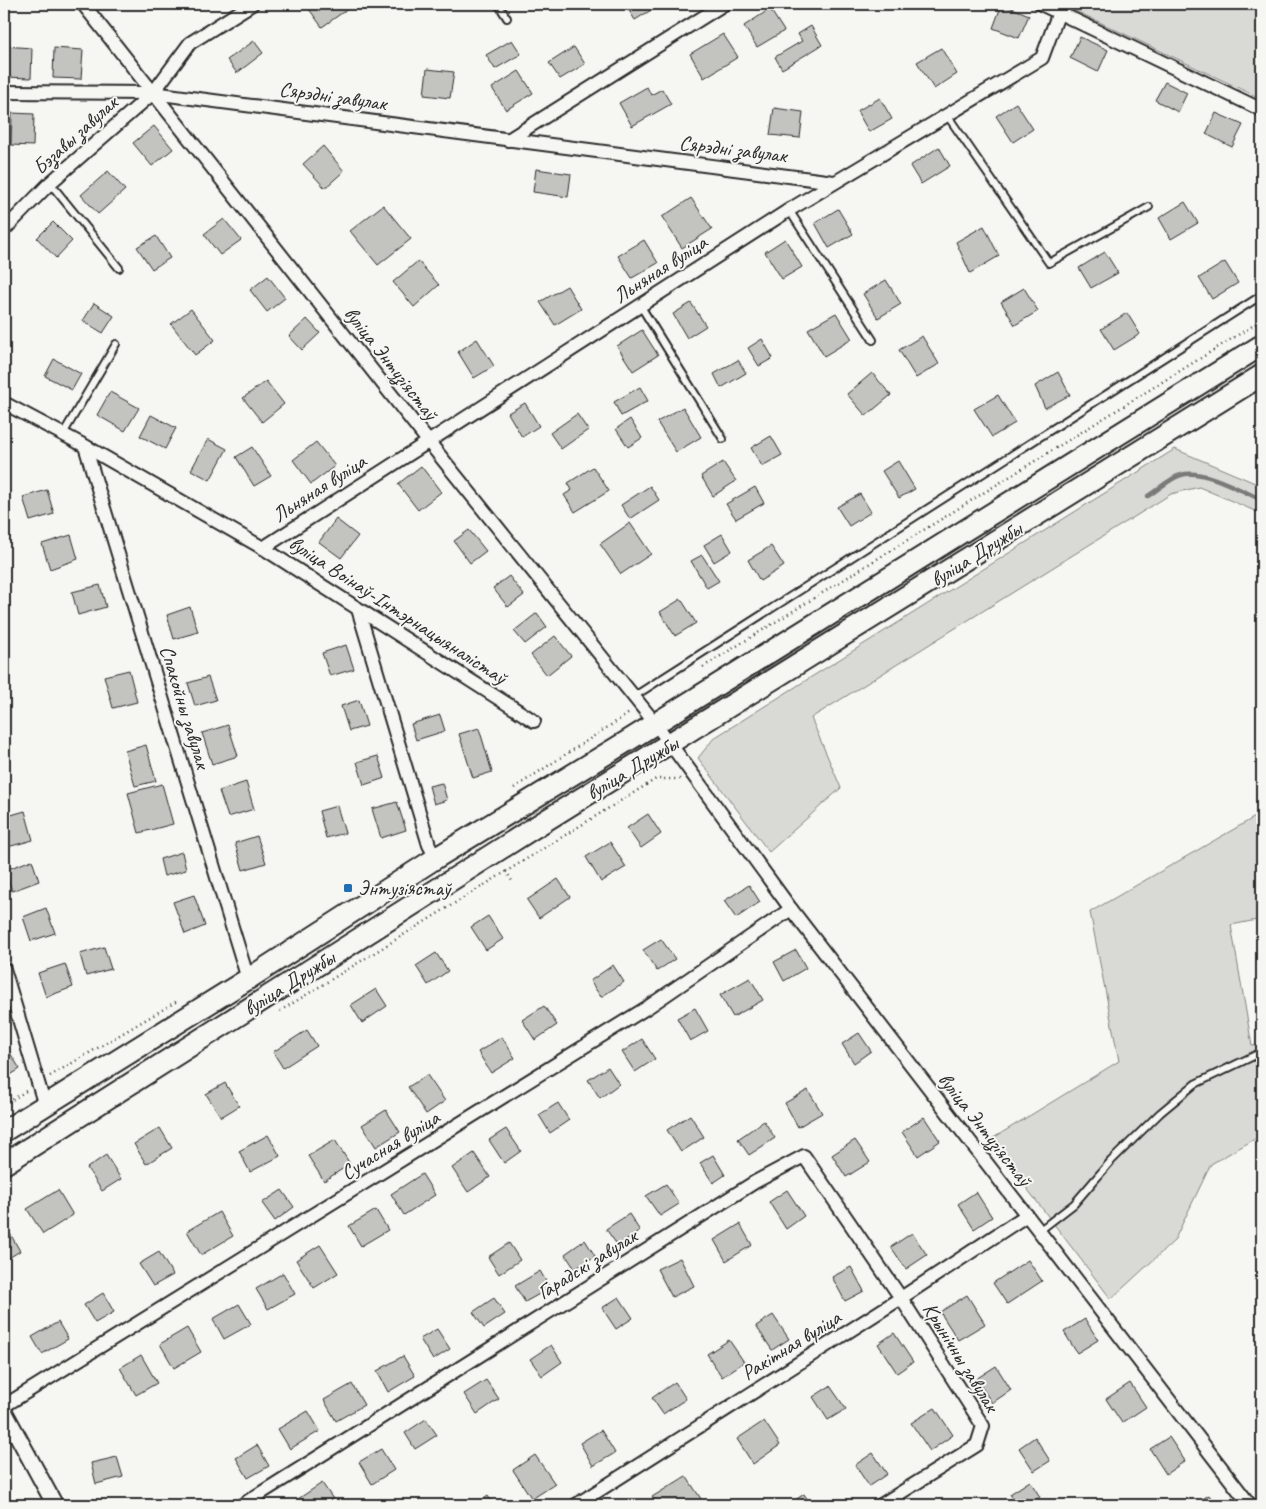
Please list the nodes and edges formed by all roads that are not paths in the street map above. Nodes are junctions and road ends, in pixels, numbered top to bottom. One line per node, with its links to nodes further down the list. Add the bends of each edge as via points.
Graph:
1 (83, 4): 9 (street, вуліца Энтузіястаў)
2 (252, 4): 9 (street, Бэзавы завулак, via 190,43)
3 (498, 4): 7 (lane)
4 (724, 4): 12 (street)
5 (1042, 4): 6 (street)
6 (1058, 12): 10 (street); 11 (street, Льняная вуліца, via 1042,58)
7 (508, 18)
8 (4, 92): 9 (street, Сярэдні завулак)
9 (153, 93): 12 (street, Сярэдні завулак); 14 (street, Бэзавы завулак); 28 (street, вуліца Энтузіястаў)
10 (1262, 110)
11 (947, 115): 13 (street, Льняная вуліца); 15 (lane, via 1049,264)
12 (508, 140): 13 (street, Сярэдні завулак)
13 (834, 182): 16 (street, Льняная вуліца)
14 (50, 183): 17 (street, Бэзавы завулак); 18 (lane)
15 (1148, 207)
16 (790, 210): 20 (street, Льняная вуліца); 21 (lane)
17 (4, 230)
18 (119, 268)
19 (1262, 295): 32 (lane)
20 (640, 305): 27 (lane); 28 (street, Льняная вуліца)
21 (873, 340)
22 (116, 344): 26 (lane)
23 (1262, 345): 34 (main road, вуліца Дружбы)
24 (1262, 375): 35 (main road, вуліца Дружбы)
25 (4, 403): 26 (street, вуліца Воінаў-Інтэрнацыяналістаў)
26 (63, 434): 29 (street, вуліца Воінаў-Інтэрнацыяналістаў)
27 (723, 439)
28 (428, 442): 30 (street, Льняная вуліца); 32 (street, вуліца Энтузіястаў)
29 (85, 446): 30 (street, вуліца Воінаў-Інтэрнацыяналістаў); 39 (street, Спакойны завулак)
30 (263, 548): 31 (street, вуліца Воінаў-Інтэрнацыяналістаў)
31 (358, 609): 33 (street, вуліца Воінаў-Інтэрнацыяналістаў); 36 (street, via 429,845)
32 (634, 697): 34 (street, вуліца Энтузіястаў)
33 (534, 720)
34 (655, 723): 35 (street, вуліца Энтузіястаў); 36 (main road, вуліца Дружбы)
35 (670, 745): 37 (street, вуліца Энтузіястаў); 44 (main road, вуліца Дружбы)
36 (436, 858): 39 (main road, вуліца Дружбы)
37 (791, 909): 45 (street, вуліца Энтузіястаў); 48 (street, Сучасная вуліца, via 640,1013)
38 (4, 969): 41 (street)
39 (248, 979): 41 (main road, вуліца Дружбы)
40 (1262, 1052): 46 (lane, via 1195,1084 1160,1113 1074,1204)
41 (45, 1106): 42 (main road, вуліца Дружбы); 43 (main road)
42 (4, 1131)
43 (4, 1139)
44 (4, 1164)
45 (1027, 1215): 46 (street, вуліца Энтузіястаў); 47 (street, Ракітная вуліца)
46 (1039, 1231): 54 (street, вуліца Энтузіястаў)
47 (901, 1298): 50 (street, Гарадскі завулак, via 809,1160 804,1156 797,1158 754,1182); 52 (street, Ракітная вуліца); 53 (street, Крынічны завулак, via 983,1426 977,1445)
48 (4, 1406)
49 (4, 1411): 51 (street)
50 (246, 1504)
51 (55, 1505)
52 (576, 1505)
53 (882, 1505)
54 (1250, 1505)

